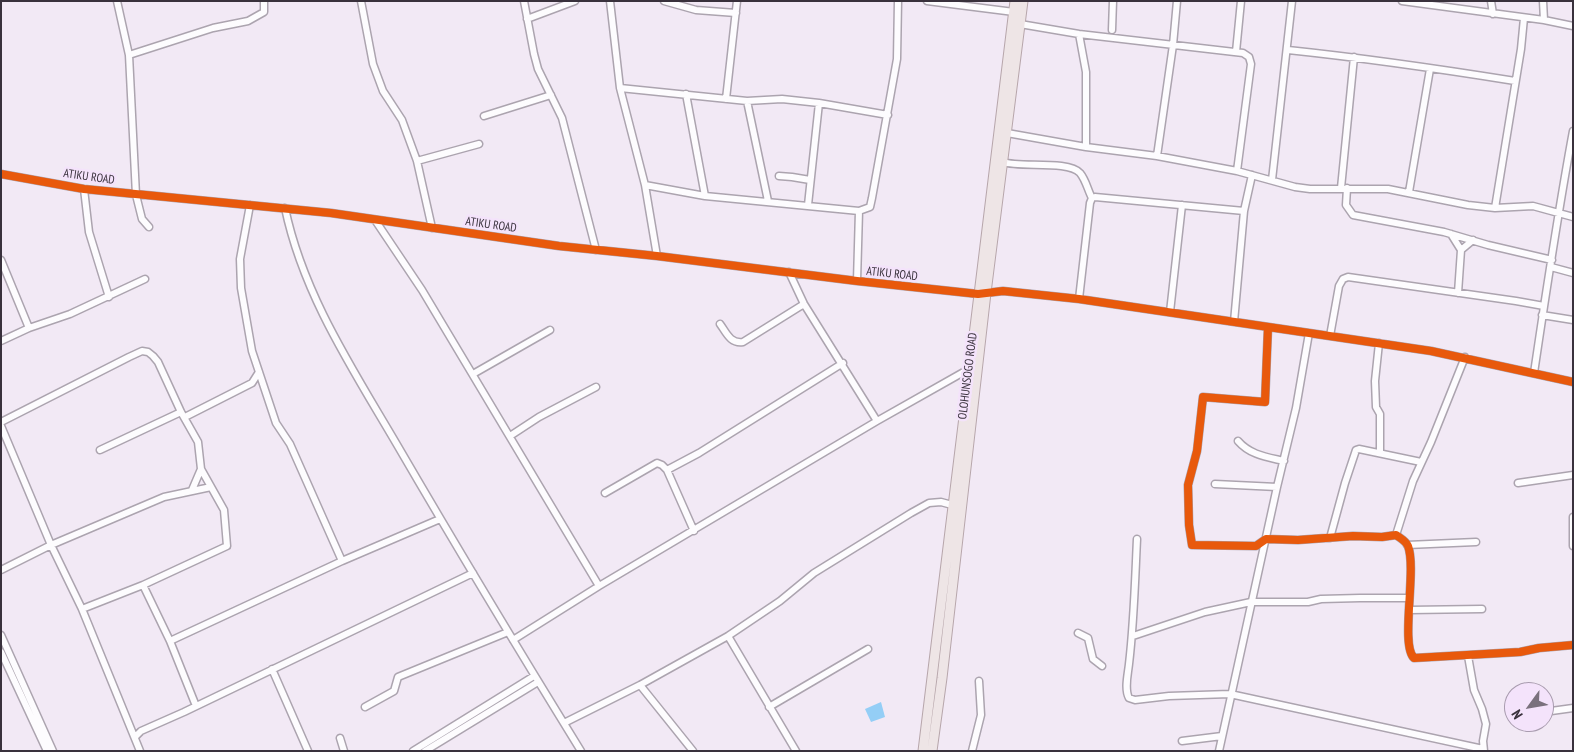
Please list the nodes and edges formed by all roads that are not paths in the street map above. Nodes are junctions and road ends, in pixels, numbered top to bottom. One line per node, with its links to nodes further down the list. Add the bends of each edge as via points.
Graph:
1 (117, 1): 33 (street)
2 (264, 1): 33 (street, via 264,12 248,21 213,28)
3 (361, 1): 50 (street, via 372,64 383,91 402,120)
4 (524, 1): 24 (street)
5 (575, 1): 24 (street)
6 (610, 1): 37 (street)
7 (664, 1): 21 (street, via 696,10)
8 (737, 1): 21 (street)
9 (898, 1): 43 (street, via 897,59)
10 (927, 1): 20 (street)
11 (1015, 1): 20 (main road, OLOHUNSOGO ROAD)
12 (1023, 1): 26 (main road, OLOHUNSOGO ROAD)
13 (1113, 1): 28 (street)
14 (1177, 1): 30 (street)
15 (1241, 1): 32 (street)
16 (1292, 1): 31 (street)
17 (1402, 1): 22 (street)
18 (1491, 1): 22 (street)
19 (1543, 1): 25 (street)
20 (1014, 12): 90 (main road, OLOHUNSOGO ROAD)
21 (736, 13): 40 (street)
22 (1494, 14): 23 (street)
23 (1524, 18): 25 (street); 36 (street)
24 (527, 19): 39 (street, via 538,69)
25 (1544, 20): 27 (street)
26 (1020, 24): 29 (street); 46 (main road, OLOHUNSOGO ROAD)
27 (1573, 26)
28 (1112, 30)
29 (1079, 34): 30 (street); 48 (street, via 1086,72)
30 (1173, 45): 32 (street); 49 (street)
31 (1288, 50): 34 (street); 57 (street)
32 (1236, 52): 52 (street, via 1250,57 1251,64)
33 (129, 55): 62 (street)
34 (1354, 57): 35 (street); 59 (street)
35 (1430, 69): 36 (street); 61 (street)
36 (1515, 81): 70 (street)
37 (620, 88): 38 (street); 58 (street)
38 (686, 94): 40 (street); 63 (street)
39 (551, 95): 44 (street); 80 (street, via 562,118)
40 (726, 99): 41 (street)
41 (747, 101): 42 (street, via 782,99); 65 (street)
42 (819, 103): 43 (street); 56 (street)
43 (888, 115): 71 (street, via 870,207)
44 (484, 116)
45 (1573, 131): 73 (street)
46 (1007, 133): 48 (street); 51 (main road, OLOHUNSOGO ROAD)
47 (479, 144): 50 (street)
48 (1086, 147): 49 (street)
49 (1156, 156): 52 (street)
50 (417, 161): 77 (street)
51 (1003, 162): 64 (street, via 1072,168 1083,176); 90 (main road, OLOHUNSOGO ROAD)
52 (1237, 171): 54 (street)
53 (1, 174): 60 (street, ATIKU ROAD)
54 (1252, 175): 57 (street); 72 (street)
55 (779, 176): 56 (street)
56 (810, 180): 67 (street)
57 (1272, 180): 59 (street, via 1310,189)
58 (645, 186): 63 (street); 82 (street)
59 (1344, 188): 61 (street); 78 (street, via 1346,205 1354,214)
60 (84, 189): 62 (street, ATIKU ROAD); 91 (street, via 89,232)
61 (1410, 192): 70 (street)
62 (136, 195): 66 (street, ATIKU ROAD); 76 (street, via 142,219)
63 (705, 196): 65 (street)
64 (1092, 198): 68 (street); 92 (street)
65 (768, 202): 67 (street)
66 (250, 205): 69 (street, ATIKU ROAD); 110 (street, via 240,259 241,288)
67 (808, 205): 71 (street)
68 (1182, 206): 72 (street); 95 (street)
69 (285, 208): 75 (street, ATIKU ROAD); 138 (street, via 301,267 319,306 353,371)
70 (1496, 208): 73 (street, via 1532,206)
71 (859, 210): 88 (street)
72 (1244, 211): 98 (street)
73 (1558, 214): 74 (street); 84 (street)
74 (1573, 217)
75 (376, 220): 77 (street, ATIKU ROAD); 112 (street)
76 (148, 227)
77 (432, 228): 80 (street, ATIKU ROAD)
78 (1451, 234): 79 (street); 81 (street)
79 (1473, 240): 81 (street); 84 (street)
80 (596, 250): 82 (street, ATIKU ROAD)
81 (1461, 250): 89 (street)
82 (657, 256): 85 (street, ATIKU ROAD)
83 (1, 260): 101 (street)
84 (1551, 264): 86 (street); 94 (street)
85 (789, 272): 88 (street, ATIKU ROAD); 93 (street)
86 (1573, 273)
87 (145, 279): 91 (street)
88 (857, 281): 90 (street, ATIKU ROAD)
89 (1458, 293): 94 (street); 104 (street, via 1348,277 1339,286)
90 (982, 294): 92 (street, ATIKU ROAD, via 1003,291); 109 (main road, OLOHUNSOGO ROAD); 200 (main road, OLOHUNSOGO ROAD)
91 (109, 297): 101 (street)
92 (1079, 299): 95 (street, ATIKU ROAD)
93 (804, 304): 99 (street, via 742,342 731,340); 108 (street)
94 (1544, 306): 96 (street)
95 (1170, 312): 98 (street, ATIKU ROAD)
96 (1542, 315): 97 (street); 111 (street)
97 (1573, 320)
98 (1234, 322): 100 (street, ATIKU ROAD)
99 (720, 324)
100 (1268, 327): 103 (street, ATIKU ROAD); 143 (street, via 1265,402 1203,397 1197,451 1188,485 1192,546 1256,546)
101 (28, 328): 105 (street)
102 (550, 330): 112 (street)
103 (1309, 333): 104 (street, ATIKU ROAD); 125 (street)
104 (1330, 336): 106 (street, ATIKU ROAD)
105 (1, 341)
106 (1379, 343): 107 (street, ATIKU ROAD); 124 (street, via 1375,381 1376,407 1380,414)
107 (1465, 357): 111 (street, ATIKU ROAD); 126 (street)
108 (843, 363): 118 (street); 128 (street)
109 (969, 370): 118 (street); 136 (main road, OLOHUNSOGO ROAD)
110 (259, 372): 114 (street); 116 (street)
111 (1534, 372): 113 (street, ATIKU ROAD)
112 (473, 374): 121 (street)
113 (1573, 382)
114 (252, 383): 116 (street); 117 (street)
115 (596, 387): 121 (street)
116 (265, 388): 148 (street, via 276,423 290,444)
117 (183, 415): 119 (street, via 158,362 148,352 142,352); 123 (street); 127 (street, via 198,442)
118 (878, 421): 139 (street)
119 (1, 422)
120 (1, 426): 145 (street)
121 (510, 436): 152 (street)
122 (1238, 441): 125 (street, via 1257,455)
123 (100, 450)
124 (1380, 453): 126 (street); 141 (street, via 1359,449 1355,452)
125 (1284, 461): 133 (street)
126 (1421, 462): 140 (street)
127 (201, 469): 132 (street); 134 (street)
128 (667, 470): 135 (street, via 657,463); 139 (street)
129 (1573, 475): 130 (street)
130 (1518, 483)
131 (1215, 484): 133 (street)
132 (211, 486): 134 (street); 151 (street, via 224,510 227,546)
133 (1277, 487): 143 (street)
134 (192, 490): 145 (street, via 164,497)
135 (605, 493)
136 (952, 505): 161 (street, via 929,503 911,513 814,574); 199 (main road, OLOHUNSOGO ROAD)
137 (1573, 518): 147 (street)
138 (440, 519): 148 (street); 150 (street)
139 (694, 531): 152 (street)
140 (1396, 535): 141 (street); 146 (street)
141 (1330, 538): 143 (street)
142 (1138, 539): 162 (street)
143 (1266, 539): 154 (street)
144 (1476, 542): 146 (street)
145 (51, 545): 149 (street); 155 (street)
146 (1407, 545): 153 (street, via 1411,579)
147 (1573, 546)
148 (342, 561): 164 (street)
149 (1, 570)
150 (473, 573): 158 (street); 170 (street)
151 (143, 585): 155 (street); 164 (street)
152 (599, 586): 163 (street)
153 (1409, 598): 154 (street); 157 (street)
154 (1251, 602): 162 (street, via 1205,612); 175 (street)
155 (82, 608): 182 (street)
156 (1482, 609): 157 (street)
157 (1409, 610): 168 (street, via 1409,643 1414,658)
158 (508, 632): 163 (street); 177 (street, via 398,677 394,691)
159 (1078, 633): 169 (street, via 1088,638 1094,659)
160 (1, 635): 190 (street)
161 (728, 636): 174 (street); 178 (street)
162 (1133, 636): 175 (street, via 1127,679 1129,698)
163 (513, 640): 171 (street)
164 (170, 641): 176 (street)
165 (1573, 644): 168 (street)
166 (868, 649): 178 (street)
167 (1, 652): 189 (street)
168 (1468, 656): 188 (street, via 1474,690 1486,724)
169 (1102, 666)
170 (272, 670): 176 (street); 192 (street)
171 (534, 676): 173 (street); 194 (street)
172 (979, 680): 201 (street, via 981,715)
173 (538, 682): 181 (street); 195 (street)
174 (640, 684): 181 (street); 197 (street)
175 (1230, 694): 184 (street); 188 (street)
176 (196, 706): 183 (street)
177 (365, 707)
178 (769, 707): 198 (street)
179 (1573, 708): 180 (street)
180 (1554, 711)
181 (564, 723): 196 (street)
182 (129, 726): 183 (street); 185 (street)
183 (141, 731): 185 (street)
184 (1222, 736): 187 (street); 202 (street)
185 (135, 737): 191 (street)
186 (340, 738): 193 (street)
187 (1182, 741)
188 (1483, 750)
189 (47, 751)
190 (53, 751)
191 (140, 751)
192 (308, 751)
193 (344, 751)
194 (413, 751)
195 (425, 751)
196 (581, 751)
197 (692, 751)
198 (796, 751)
199 (923, 751)
200 (932, 751)
201 (972, 751)
202 (1219, 751)

